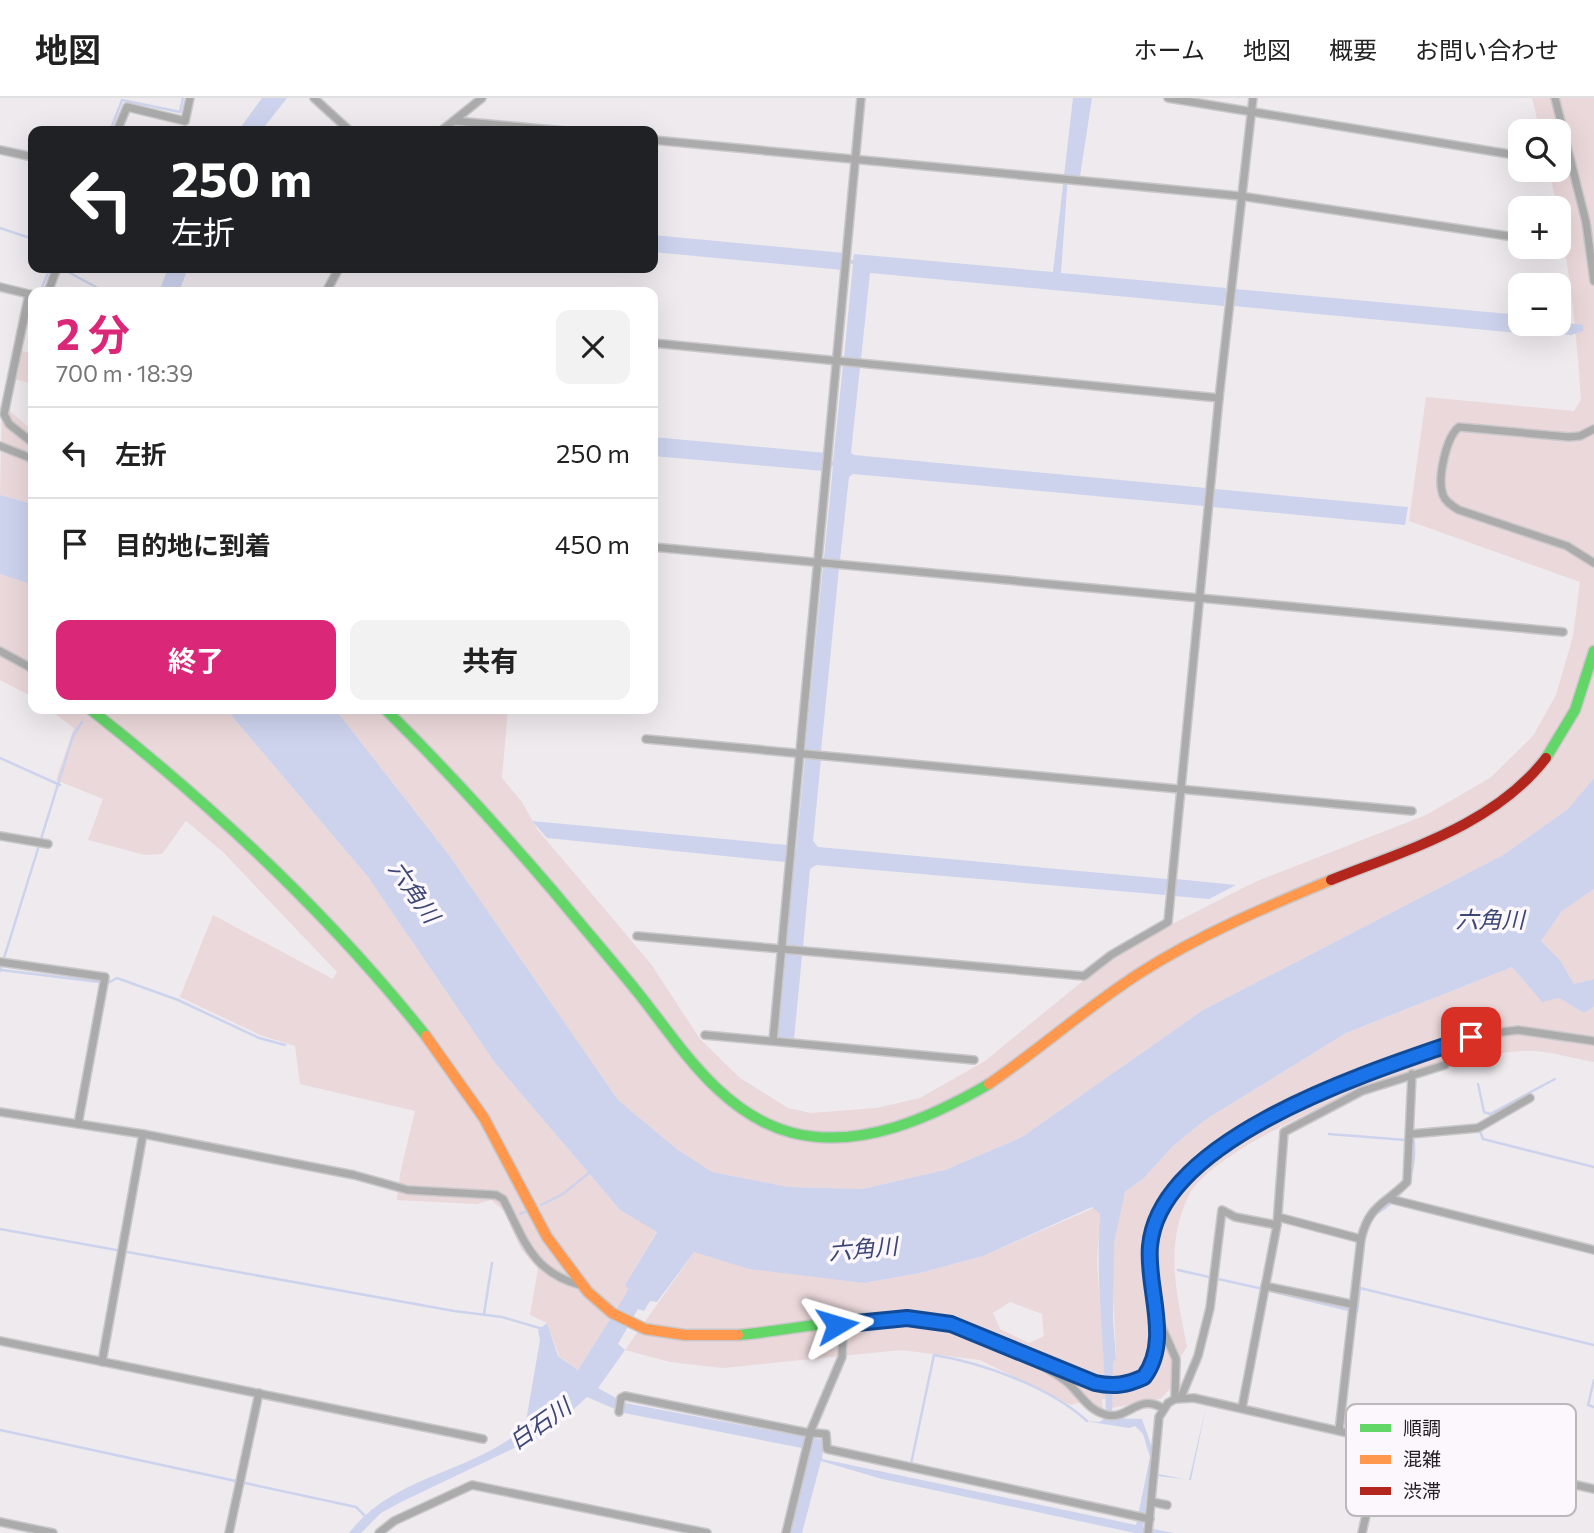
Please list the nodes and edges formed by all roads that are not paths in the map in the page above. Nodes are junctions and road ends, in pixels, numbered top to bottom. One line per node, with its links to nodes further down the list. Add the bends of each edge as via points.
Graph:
1 (190, 98): 10 (street, via 185,121 127,107)
2 (314, 98): 11 (street)
3 (482, 98): 9 (street)
4 (862, 98): 18 (street)
5 (1168, 98): 8 (street)
6 (1253, 98): 8 (street)
7 (1555, 98): 21 (street, via 1586,222)
8 (1251, 111): 16 (street); 19 (street)
9 (455, 121): 12 (street); 13 (street)
10 (119, 126)
11 (345, 126)
12 (448, 126)
13 (510, 126)
14 (658, 140): 18 (street)
15 (0, 150): 17 (street)
16 (1508, 154)
17 (28, 156)
18 (856, 160): 19 (street); 26 (street)
19 (1240, 196): 20 (street); 27 (street)
20 (1508, 236)
21 (1594, 281)
22 (0, 288): 23 (street)
23 (28, 293)
24 (28, 307): 29 (street, via 4,414)
25 (658, 344): 26 (street)
26 (838, 361): 27 (street); 33 (street)
27 (1219, 398): 35 (street)
28 (1594, 429): 34 (street, via 1569,437 1459,427 1447,441 1442,485 1448,503 1459,510 1567,546)
29 (28, 439)
30 (0, 446): 31 (street)
31 (28, 457)
32 (658, 547): 33 (street)
33 (819, 562): 35 (street); 43 (street)
34 (1594, 563)
35 (1199, 596): 36 (street); 44 (street)
36 (1563, 632)
37 (0, 651): 39 (street)
38 (1594, 651): 41 (street, via 1581,702 1564,736 1538,770 1509,796 1424,841 1256,912 1172,954 1131,978 1031,1056 959,1101 921,1119 852,1135 803,1134 777,1128 701,1076 626,978 442,763)
39 (28, 666)
40 (97, 714): 66 (street, via 228,824 345,942 409,1015 484,1118 558,1254)
41 (390, 714)
42 (646, 738): 43 (street)
43 (800, 753): 44 (street); 49 (street)
44 (1180, 789): 45 (street); 49 (street, via 1168,922 1084,976)
45 (1412, 811)
46 (0, 836): 47 (street)
47 (48, 844)
48 (637, 936): 49 (street)
49 (781, 950): 52 (street)
50 (4, 963): 59 (street, via 104,983)
51 (705, 1035): 52 (street)
52 (773, 1041): 54 (street)
53 (1594, 1041): 69 (street, via 1518,1030 1471,1037 1377,1068 1219,1148 1174,1188 1153,1225 1149,1263)
54 (974, 1060)
55 (1445, 1065): 56 (street)
56 (1412, 1074): 61 (street); 63 (street, via 1362,1091 1284,1132)
57 (1530, 1098): 61 (street, via 1478,1128)
58 (0, 1112): 59 (street)
59 (78, 1124): 60 (street)
60 (143, 1134): 66 (street, via 354,1175 408,1190 496,1195 503,1199 524,1246 541,1265); 73 (street)
61 (1410, 1138): 62 (street, via 1407,1182)
62 (1393, 1200): 64 (street, via 1371,1210); 65 (street)
63 (1277, 1221): 64 (street); 67 (street); 75 (street, via 1235,1217 1222,1210 1215,1279 1198,1356)
64 (1360, 1239): 68 (street)
65 (1594, 1250)
66 (580, 1285): 70 (street, via 609,1311 638,1327 677,1335 724,1337)
67 (1264, 1288): 68 (street); 76 (street)
68 (1351, 1308): 80 (street)
69 (1156, 1314): 72 (street, via 1149,1370 1132,1383 1095,1383); 75 (street, via 1176,1359)
70 (837, 1325): 72 (street, via 907,1318 940,1322); 79 (street, via 843,1333 842,1357)
71 (0, 1341): 73 (street)
72 (1029, 1356): 77 (street, via 1069,1384 1091,1408 1109,1415 1143,1403)
73 (102, 1362): 74 (street)
74 (259, 1393): 82 (street); 90 (street)
75 (1178, 1398): 76 (street); 77 (street)
76 (1241, 1408): 80 (street)
77 (1164, 1409): 85 (street, via 1157,1431)
78 (619, 1412): 79 (street, via 625,1396)
79 (811, 1430): 87 (street, via 827,1434 827,1449); 93 (street)
80 (1339, 1431): 81 (street)
81 (1346, 1432)
82 (483, 1439)
83 (1576, 1485): 84 (street)
84 (1594, 1489)
85 (1152, 1502): 86 (street); 87 (street)
86 (1167, 1505)
87 (1150, 1521): 94 (street)
88 (0, 1522): 89 (street)
89 (53, 1533)
90 (229, 1533)
91 (379, 1533): 92 (street, via 394,1521 472,1485)
92 (707, 1533)
93 (786, 1533)
94 (1148, 1533)

